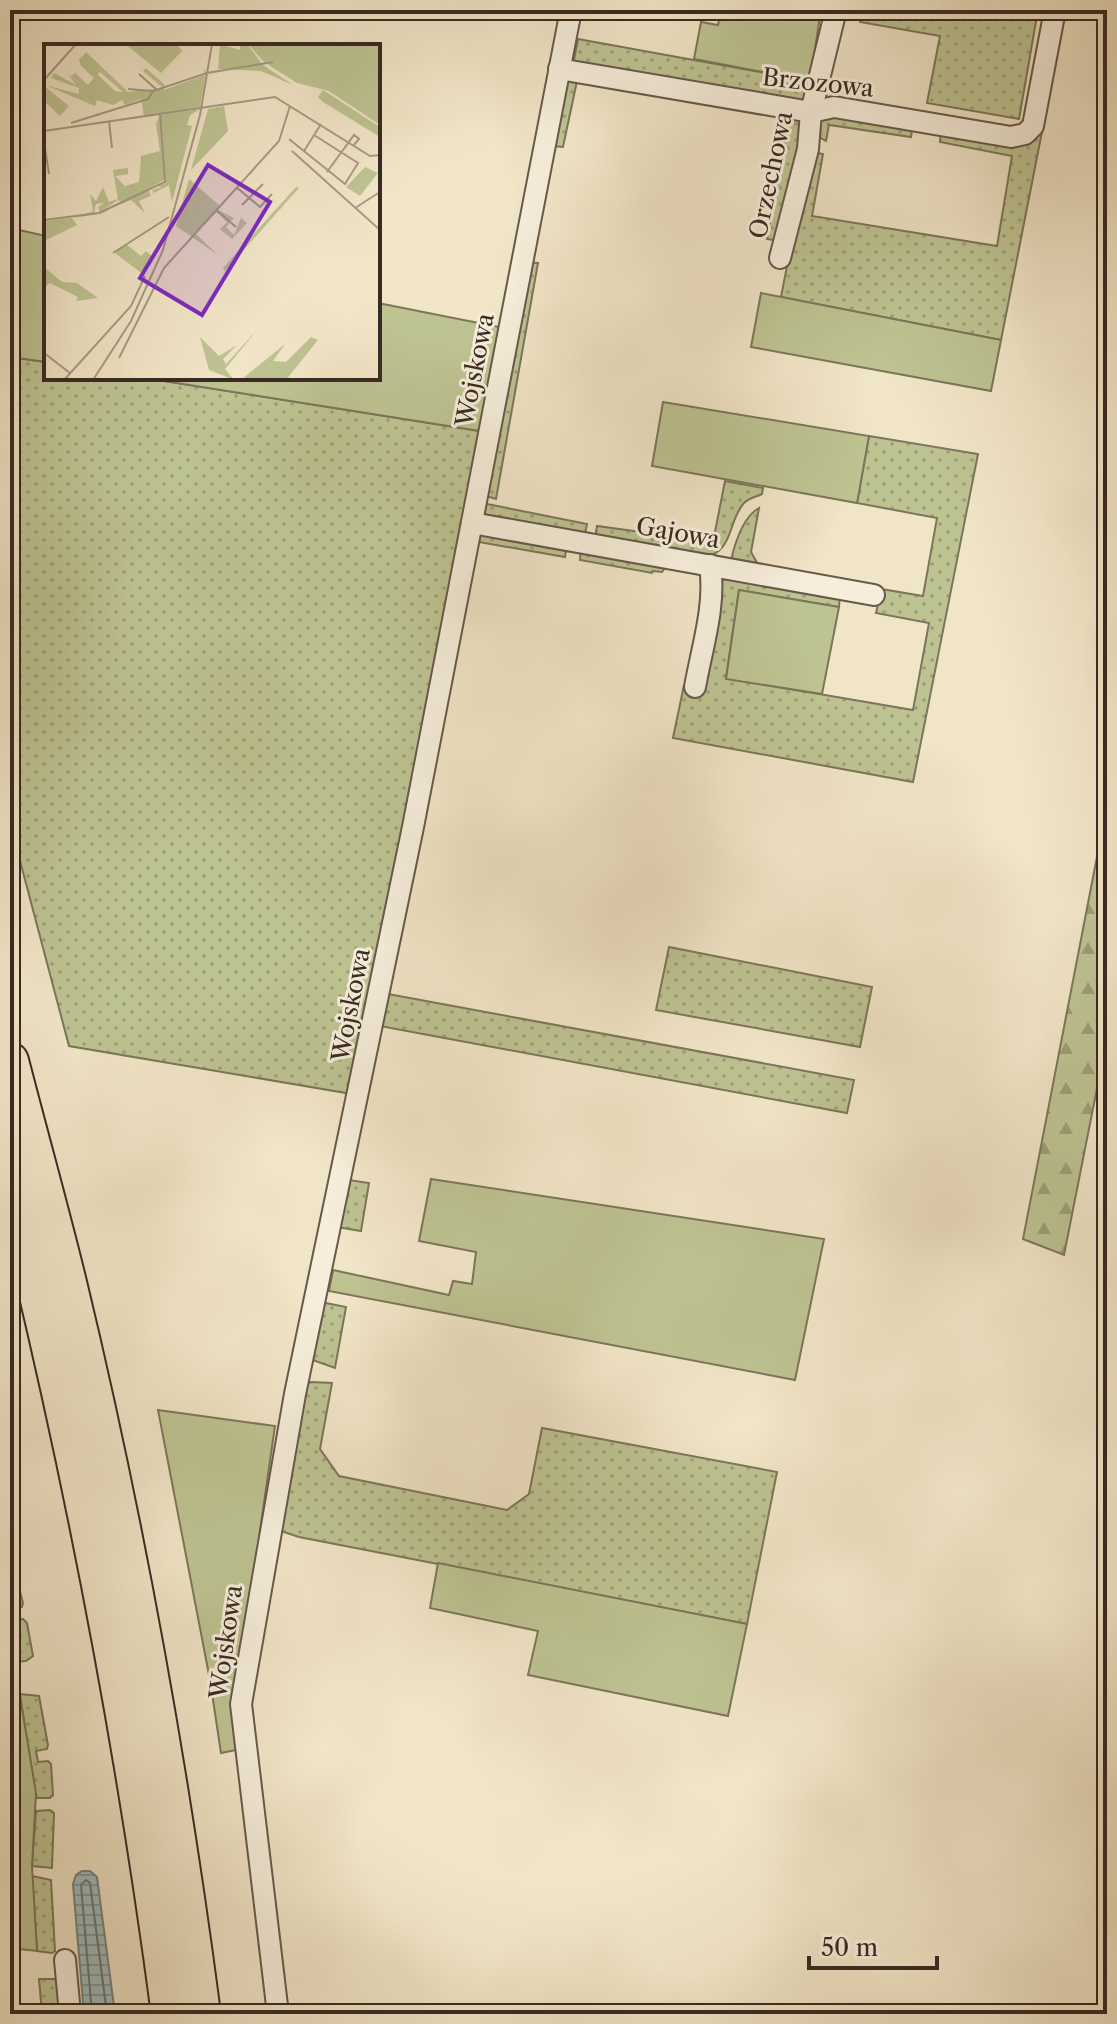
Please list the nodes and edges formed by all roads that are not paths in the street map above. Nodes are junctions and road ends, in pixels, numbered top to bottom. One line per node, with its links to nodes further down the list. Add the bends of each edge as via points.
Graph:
1 (571, 10): 4 (street, Wojskowa)
2 (836, 10): 5 (street, Orzechowa)
3 (1055, 10): 5 (street, Brzozowa, via 1035,118 1025,134 1005,137 834,107)
4 (559, 69): 5 (street, Brzozowa); 7 (street, Wojskowa)
5 (811, 112): 6 (street, Orzechowa, via 808,149)
6 (780, 258)
7 (472, 523): 8 (street, Gajowa); 17 (street, Wojskowa, via 295,1394 241,1704)
8 (710, 565): 9 (street, Gajowa); 10 (street, via 710,614)
9 (874, 595)
10 (695, 687)
11 (10, 1061): 16 (highway, via 68,1283 126,1552)
12 (10, 1180): 15 (highway, via 107,1619)
13 (65, 1960): 14 (street)
14 (70, 2014)
15 (170, 2014)
16 (202, 2014)
17 (278, 2014)

